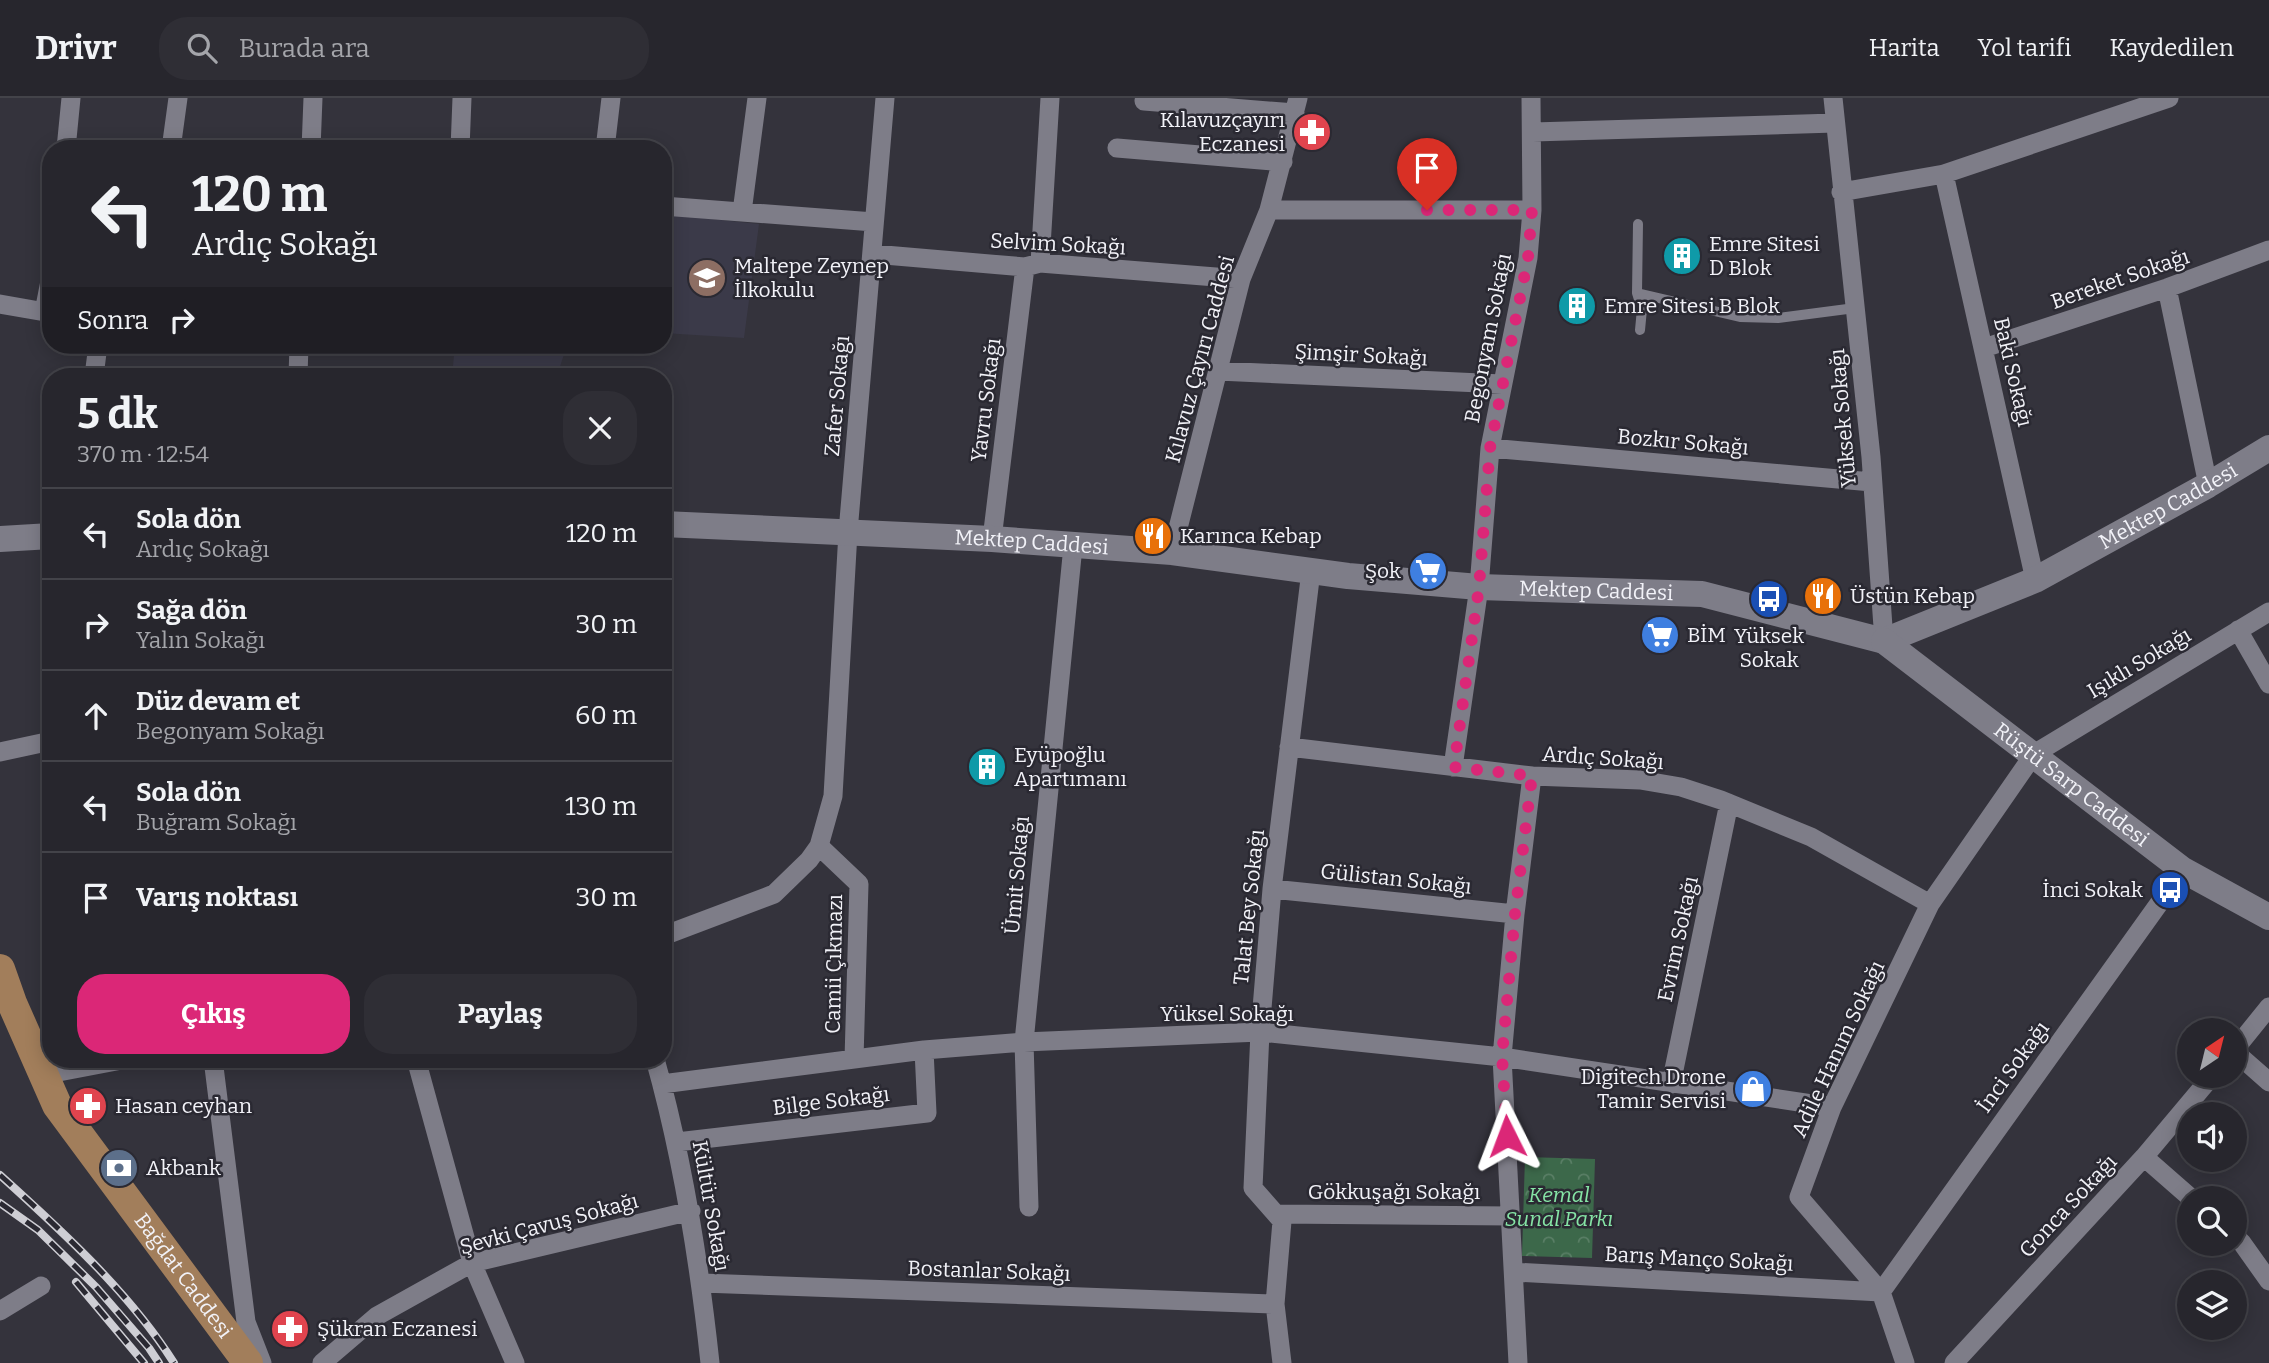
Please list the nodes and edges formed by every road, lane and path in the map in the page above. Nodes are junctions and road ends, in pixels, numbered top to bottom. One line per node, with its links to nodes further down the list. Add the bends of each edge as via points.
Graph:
1 (71, 98): 17 (street)
2 (178, 98): 18 (street)
3 (313, 98): 19 (street)
4 (462, 98): 20 (street)
5 (611, 98): 21 (street)
6 (757, 98): 29 (street)
7 (885, 98): 30 (street, Zafer Sokağı)
8 (1050, 98): 34 (street, Yavru Sokağı)
9 (1531, 98): 16 (street, Begonyam Sokağı)
10 (1833, 98): 15 (street, Yüksek Sokağı)
11 (2169, 98): 13 (street)
12 (1144, 102): 14 (street)
13 (2146, 102): 24 (street)
14 (1296, 105): 23 (street, Kılavuz Çayırı Caddesi)
15 (1835, 123): 16 (street); 25 (street, Yüksek Sokağı)
16 (1533, 132): 28 (street, Begonyam Sokağı)
17 (67, 140)
18 (172, 140)
19 (311, 140)
20 (460, 140)
21 (606, 140)
22 (1117, 148): 23 (street)
23 (1283, 162): 27 (street, Kılavuz Çayırı Caddesi)
24 (1944, 174): 25 (street); 42 (street, Baki Sokağı)
25 (1841, 192): 39 (street, Yüksek Sokağı)
26 (672, 207): 29 (street)
27 (1269, 210): 28 (street); 35 (street, Kılavuz Çayırı Caddesi)
28 (1532, 210): 44 (street, Begonyam Sokağı, via 1528,258)
29 (742, 212): 30 (street)
30 (874, 222): 33 (street, Zafer Sokağı)
31 (1638, 224): 37 (lane)
32 (2269, 250): 36 (street, Bereket Sokağı)
33 (873, 254): 34 (street, Selvim Sokağı); 50 (street, Zafer Sokağı)
34 (1032, 265): 35 (street, Selvim Sokağı); 53 (street, Yavru Sokağı)
35 (1241, 279): 43 (street, Kılavuz Çayırı Caddesi)
36 (2167, 288): 42 (street, Bereket Sokağı); 48 (street)
37 (1636, 293): 39 (lane, via 1740,317 1778,318); 41 (lane, via 1642,309)
38 (0, 304): 40 (street)
39 (1855, 308): 47 (street, Yüksek Sokağı)
40 (42, 312)
41 (1640, 330)
42 (1984, 348): 57 (street, Baki Sokağı)
43 (1218, 371): 44 (street, Şimşir Sokağı); 55 (street, Kılavuz Çayırı Caddesi)
44 (1502, 384): 45 (street, Begonyam Sokağı)
45 (1490, 448): 47 (street, Bozkır Sokağı); 58 (street, Begonyam Sokağı)
46 (2269, 449): 48 (street, Mektep Caddesi)
47 (1872, 482): 61 (street, Yüksek Sokağı)
48 (2208, 485): 57 (street, Mektep Caddesi)
49 (672, 524): 50 (street, Mektep Caddesi)
50 (848, 532): 53 (street, Mektep Caddesi); 70 (street, Zafer Sokağı, via 833,796)
51 (42, 537): 52 (street)
52 (0, 539)
53 (992, 539): 54 (street, Mektep Caddesi)
54 (1073, 546): 55 (street, Mektep Caddesi); 82 (street, Ümit Sokağı)
55 (1172, 552): 56 (street, Mektep Caddesi)
56 (1311, 572): 58 (street, Mektep Caddesi); 64 (street, Talat Bey Sokağı)
57 (2035, 580): 61 (street, Mektep Caddesi)
58 (1479, 587): 61 (street, Mektep Caddesi, via 1702,594); 67 (street, Begonyam Sokağı)
59 (2269, 612): 60 (street, Işıklı Sokağı)
60 (2238, 630): 62 (street); 66 (street, Işıklı Sokağı)
61 (1884, 641): 66 (street, Rüştü Sarp Caddesi)
62 (2269, 684)
63 (42, 743): 65 (street)
64 (1289, 747): 67 (street, Ardıç Sokağı); 72 (street, Talat Bey Sokağı)
65 (0, 752)
66 (2034, 754): 71 (street, Rüştü Sarp Caddesi); 73 (street, Adile Hanım Sokağı)
67 (1454, 767): 68 (street, Ardıç Sokağı)
68 (1532, 776): 69 (street, Ardıç Sokağı, via 1640,779); 74 (street)
69 (1729, 803): 73 (street, Ardıç Sokağı, via 1811,838); 93 (street, Evrim Sokağı)
70 (819, 846): 76 (street, via 774,894); 85 (street, Camii Çıkmazı, via 859,884)
71 (2183, 870): 75 (street, Rüştü Sarp Caddesi); 110 (street, İnci Sokağı)
72 (1272, 889): 74 (street, Gülistan Sokağı); 80 (street, Talat Bey Sokağı)
73 (1930, 904): 96 (street, Adile Hanım Sokağı)
74 (1515, 914): 84 (street)
75 (2269, 917)
76 (672, 933)
77 (0, 969): 91 (main road, Bağdat Caddesi)
78 (2269, 1007): 81 (street)
79 (0, 1023): 113 (main road, Bağdat Caddesi, via 34,1103 125,1220)
80 (1260, 1032): 82 (street, Yüksel Sokağı); 84 (street, Yüksel Sokağı); 102 (street, Talat Bey Sokağı, via 1253,1188)
81 (2247, 1035)
82 (1024, 1042): 83 (street, Yüksel Sokağı); 100 (street, Ümit Sokağı)
83 (924, 1051): 85 (street, Yüksel Sokağı); 97 (street, Bilge Sokağı, via 927,1113)
84 (1502, 1056): 93 (street, Yüksel Sokağı); 103 (street)
85 (854, 1059): 94 (street, Yüksel Sokağı)
86 (2247, 1062): 92 (street)
87 (83, 1068): 91 (street)
88 (213, 1068): 115 (street, via 246,1322)
89 (418, 1068): 105 (street)
90 (658, 1068): 94 (street, Kültür Sokağı)
91 (43, 1076): 114 (main road, Bağdat Caddesi, via 57,1105)
92 (2269, 1082)
93 (1671, 1083): 96 (street, Yüksel Sokağı)
94 (662, 1084): 97 (street, Kültür Sokağı)
95 (2202, 1088): 98 (street, Gonca Sokağı)
96 (1832, 1107): 110 (street, Adile Hanım Sokağı, via 1799,1197)
97 (677, 1142): 101 (street, Kültür Sokağı)
98 (2144, 1157): 99 (street); 122 (street, Gonca Sokağı)
99 (2177, 1186)
100 (1029, 1207)
101 (691, 1211): 105 (street, Şevki Çavuş Sokağı); 108 (street, Kültür Sokağı)
102 (1277, 1214): 103 (street, Gökkuşağı Sokağı); 111 (street, via 1282,1222)
103 (1511, 1216): 106 (street)
104 (2247, 1250): 107 (street)
105 (472, 1263): 116 (street, Şevki Çavuş Sokağı, via 377,1316); 117 (street)
106 (1514, 1272): 110 (street, Barış Manço Sokağı); 120 (street)
107 (2269, 1281)
108 (702, 1283): 111 (street, Bostanlar Sokağı); 118 (street, Kültür Sokağı)
109 (41, 1286): 112 (street)
110 (1881, 1292): 121 (street, Adile Hanım Sokağı)
111 (1275, 1304): 119 (street)
112 (0, 1311)
113 (226, 1363)
114 (248, 1363)
115 (262, 1363)
116 (322, 1363)
117 (515, 1363)
118 (710, 1363)
119 (1282, 1363)
120 (1518, 1363)
121 (1905, 1363)
122 (1954, 1363)

